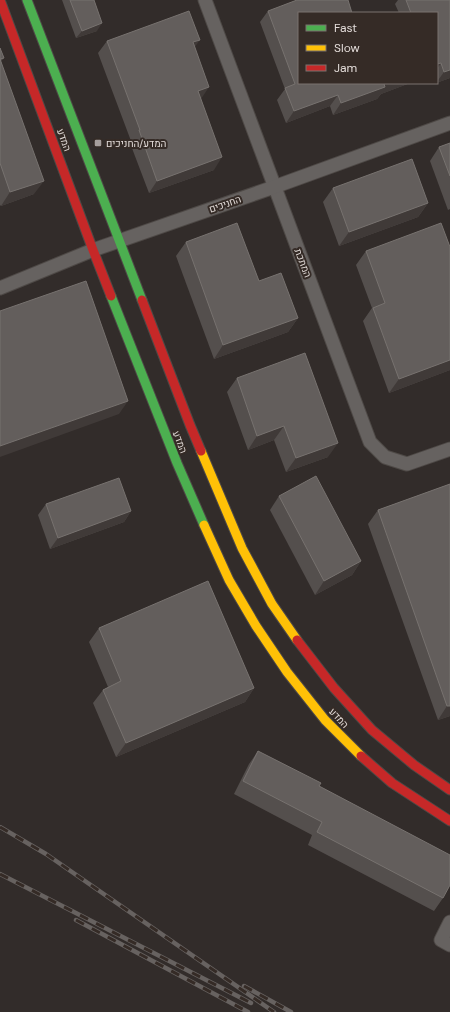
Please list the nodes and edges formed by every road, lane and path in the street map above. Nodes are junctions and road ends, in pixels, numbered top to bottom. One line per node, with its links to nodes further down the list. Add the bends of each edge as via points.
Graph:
1 (0, 0): 7 (street, המדע)
2 (27, 0): 6 (street, המדע)
3 (205, 0): 5 (street, המתכת)
4 (450, 123): 5 (street, החניכים)
5 (274, 187): 6 (street, החניכים); 9 (street, המתכת, via 370,442 385,457 407,464)
6 (119, 241): 7 (street, החניכים); 10 (street, המדע, via 190,425 239,540 272,604 325,677 372,730 414,765)
7 (93, 250): 8 (street, החניכים); 11 (street, המדע, via 177,464 229,580 256,626 287,672 325,720 392,783)
8 (0, 288)
9 (450, 449)
10 (450, 790)
11 (450, 821)
12 (450, 922): 13 (street)
13 (445, 942)

